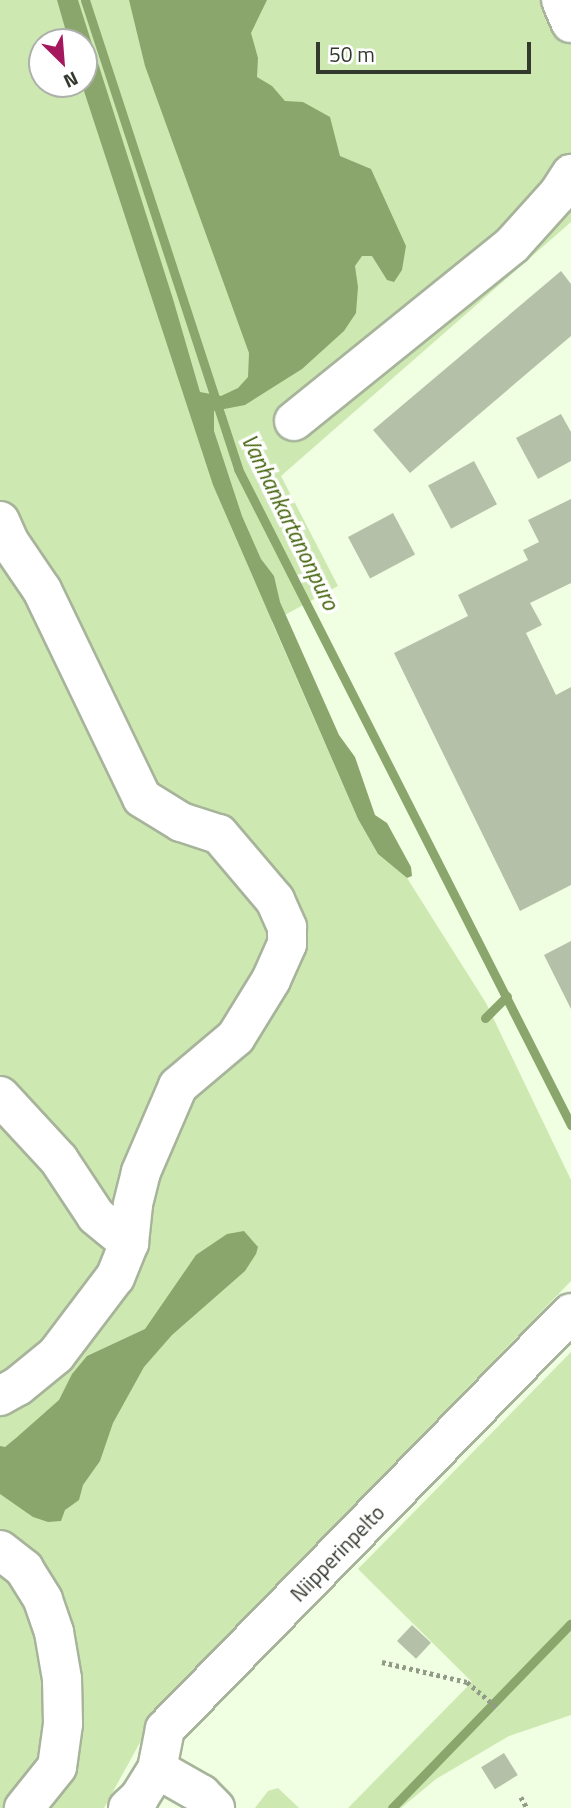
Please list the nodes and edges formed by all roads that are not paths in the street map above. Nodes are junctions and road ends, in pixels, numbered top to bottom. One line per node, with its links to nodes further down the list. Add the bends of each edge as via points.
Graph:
1 (561, 0): 2 (street)
2 (571, 23)
3 (571, 174): 4 (street, via 512,245)
4 (294, 421)
5 (0, 521): 7 (street, via 42,590 142,798 181,822 219,834 275,900 287,928 287,944 271,980 236,1037 178,1086 141,1171)
6 (0, 1096): 7 (street, via 59,1160 96,1216)
7 (129, 1243): 9 (street, via 115,1277 56,1355)
8 (571, 1313): 11 (street, Niipperinpelto, via 165,1729)
9 (0, 1396)
10 (0, 1550): 12 (street, via 24,1569 43,1600 62,1679 63,1724 57,1767)
11 (157, 1769): 13 (street, Niipperinpelto); 14 (street, via 201,1794)
12 (24, 1808)
13 (128, 1808)
14 (215, 1808)

